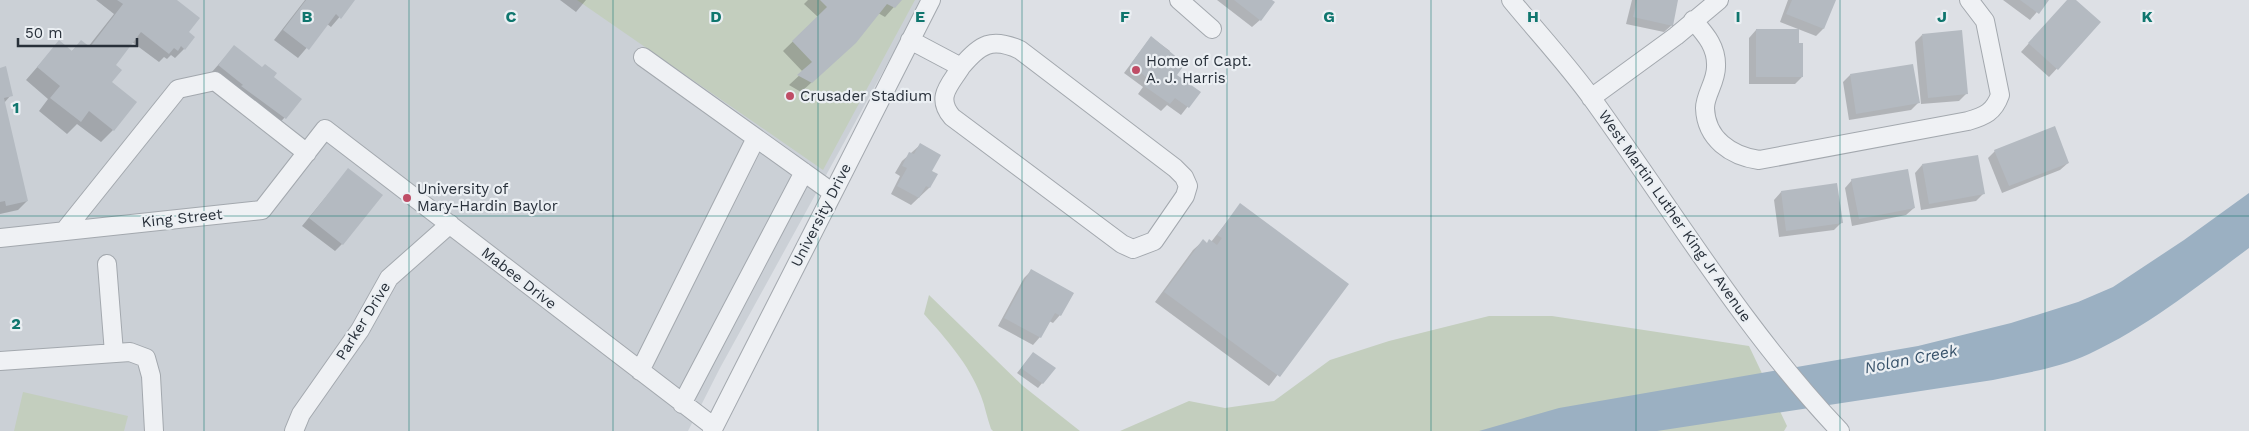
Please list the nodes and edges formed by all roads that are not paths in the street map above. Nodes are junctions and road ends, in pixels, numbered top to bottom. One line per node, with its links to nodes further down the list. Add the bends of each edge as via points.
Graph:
1 (931, 0): 8 (street, University Drive)
2 (1179, 0): 7 (street)
3 (1511, 0): 11 (street, West Martin Luther King Jr Avenue)
4 (1719, 0): 6 (street)
5 (1969, 0): 6 (street, via 1985,21 2000,95 1996,106 1986,115 1759,160 1741,157 1724,148 1715,136 1705,107 1715,79 1714,53 1711,40)
6 (1693, 20): 11 (street)
7 (1212, 29)
8 (910, 40): 10 (street); 16 (street, University Drive)
9 (644, 57): 13 (street)
10 (961, 67): 10 (street, via 943,99 944,108 952,117 1122,244 1133,249 1154,241 1185,196 1188,186 1176,168 1020,50 1004,43 990,44 975,50)
11 (1592, 98): 28 (street, West Martin Luther King Jr Avenue, via 1721,282 1801,387)
12 (325, 129): 14 (street, King Street); 17 (street, Mabee Drive)
13 (756, 138): 15 (street); 23 (street)
14 (306, 153): 18 (street, King Street, via 262,210); 18 (street, via 215,80 178,89)
15 (804, 172): 16 (street); 24 (street)
16 (833, 193): 25 (street, University Drive)
17 (450, 224): 23 (street, Mabee Drive); 27 (street, Parker Drive, via 389,278 360,330 301,414)
18 (64, 230): 19 (street, King Street)
19 (0, 238)
20 (107, 264): 21 (street)
21 (114, 353): 22 (street); 26 (street, via 130,352 146,358 151,376)
22 (0, 361)
23 (640, 371): 24 (street, Mabee Drive)
24 (682, 404): 25 (street, Mabee Drive)
25 (713, 429)
26 (154, 431)
27 (294, 431)
28 (1840, 431)

